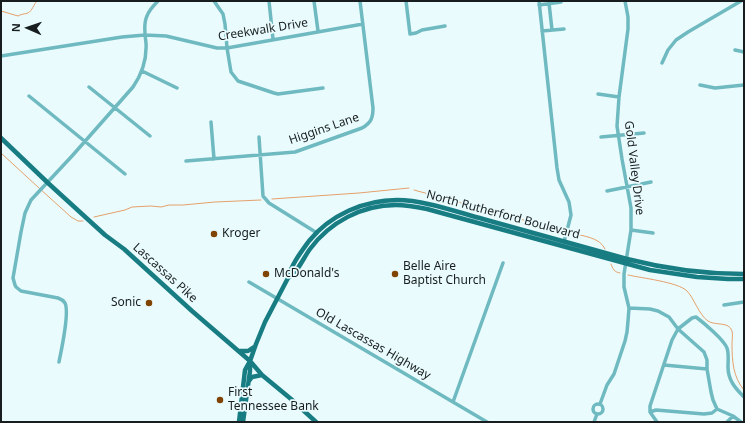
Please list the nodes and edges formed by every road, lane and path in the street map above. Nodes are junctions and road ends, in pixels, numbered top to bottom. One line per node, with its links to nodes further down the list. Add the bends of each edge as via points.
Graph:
1 (158, 1): 18 (street, via 147,15)
2 (214, 1): 20 (street, via 223,14)
3 (269, 1): 19 (street)
4 (314, 1): 16 (street)
5 (360, 1): 12 (street, Higgins Lane)
6 (406, 1): 13 (street, via 410,34)
7 (741, 1): 24 (street, via 676,40)
8 (561, 2): 11 (street)
9 (627, 2): 33 (street, Gold Valley Drive, via 628,30)
10 (539, 3): 11 (street); 17 (street)
11 (549, 3): 15 (street)
12 (363, 24): 16 (street, Creekwalk Drive); 43 (street, Higgins Lane, via 373,108 373,116 368,124 295,152)
13 (445, 26)
14 (564, 29): 15 (street)
15 (552, 30): 17 (street)
16 (318, 31): 19 (street, Creekwalk Drive)
17 (542, 31): 55 (street, via 557,168 571,215)
18 (145, 35): 20 (street, Creekwalk Drive, via 166,36); 23 (street, Creekwalk Drive); 25 (street, via 146,59)
19 (273, 39): 20 (street, Creekwalk Drive)
20 (227, 48): 30 (street, via 231,72 238,81 278,94)
21 (735, 50): 22 (street)
22 (744, 52)
23 (1, 56)
24 (662, 63)
25 (142, 71): 29 (street); 34 (street, via 133,87)
26 (700, 85): 27 (street, via 715,88)
27 (744, 85)
28 (89, 87): 34 (street)
29 (176, 88)
30 (323, 88)
31 (598, 94): 33 (street)
32 (29, 96): 42 (street)
33 (619, 97): 38 (street, Gold Valley Drive)
34 (114, 108): 37 (street); 42 (street)
35 (211, 122): 44 (street)
36 (644, 134): 38 (street)
37 (150, 136)
38 (618, 136): 40 (street); 49 (street, Gold Valley Drive)
39 (259, 137): 43 (street)
40 (601, 137)
41 (1, 138): 48 (main road, Lascassas Pike)
42 (84, 142): 46 (street); 48 (street)
43 (260, 155): 44 (street, Higgins Lane); 52 (street, via 263,196 268,203)
44 (214, 158): 45 (street, Higgins Lane)
45 (186, 161)
46 (125, 174)
47 (651, 182): 49 (street)
48 (48, 183): 69 (main road, Lascassas Pike); 71 (street, via 31,200 25,213 13,278 16,287 21,291 58,298 65,302 66,320)
49 (628, 187): 50 (street); 51 (street, Gold Valley Drive)
50 (607, 191)
51 (631, 230): 53 (street); 56 (street, Gold Valley Drive)
52 (316, 233): 54 (street); 55 (main road, North Rutherford Boulevard, via 350,210 365,204 397,200 431,205); 60 (main road, North Rutherford Boulevard, via 304,248)
53 (653, 233)
54 (320, 237): 56 (main road, North Rutherford Boulevard, via 331,226 367,209 410,206); 60 (main road, North Rutherford Boulevard, via 293,276)
55 (564, 242): 56 (main road, North Rutherford Boulevard)
56 (626, 262): 59 (main road, North Rutherford Boulevard); 66 (street, Gold Valley Drive, via 624,287)
57 (503, 263): 77 (street)
58 (744, 274): 59 (main road, North Rutherford Boulevard)
59 (707, 275): 61 (main road, North Rutherford Boulevard)
60 (288, 278): 63 (main road, North Rutherford Boulevard)
61 (744, 279)
62 (248, 282): 63 (street, Old Lascassas Highway)
63 (277, 300): 68 (main road, North Rutherford Boulevard); 77 (street, Old Lascassas Highway)
64 (744, 302): 65 (street)
65 (724, 305)
66 (629, 308): 67 (street, via 658,311 669,318); 78 (street, Gold Valley Drive, via 625,341)
67 (678, 329): 72 (street); 73 (street, via 704,352); 76 (street, via 696,317 724,342 728,353 730,379)
68 (254, 348): 69 (main road); 70 (main road, North Rutherford Boulevard)
69 (239, 351): 70 (main road, Lascassas Pike)
70 (250, 361): 74 (main road, Lascassas Pike); 75 (main road); 83 (main road, via 245,370)
71 (59, 362)
72 (664, 365): 73 (street); 80 (street)
73 (707, 369): 79 (street)
74 (262, 375): 75 (main road, via 252,377); 85 (main road, Lascassas Pike)
75 (248, 382): 84 (main road)
76 (744, 397)
77 (453, 402): 86 (street, Old Lascassas Highway)
78 (600, 404): 81 (street, Gold Valley Drive, via 603,411); 81 (street, Gold Valley Drive, via 594,407)
79 (717, 409): 80 (street, via 704,414 656,410); 82 (street)
80 (650, 412): 88 (street)
81 (597, 414): 87 (street, Gold Valley Drive)
82 (733, 416): 89 (street); 90 (street)
83 (239, 422)
84 (243, 422)
85 (316, 422)
86 (487, 422)
87 (594, 422)
88 (658, 422)
89 (727, 422)
90 (741, 422)

